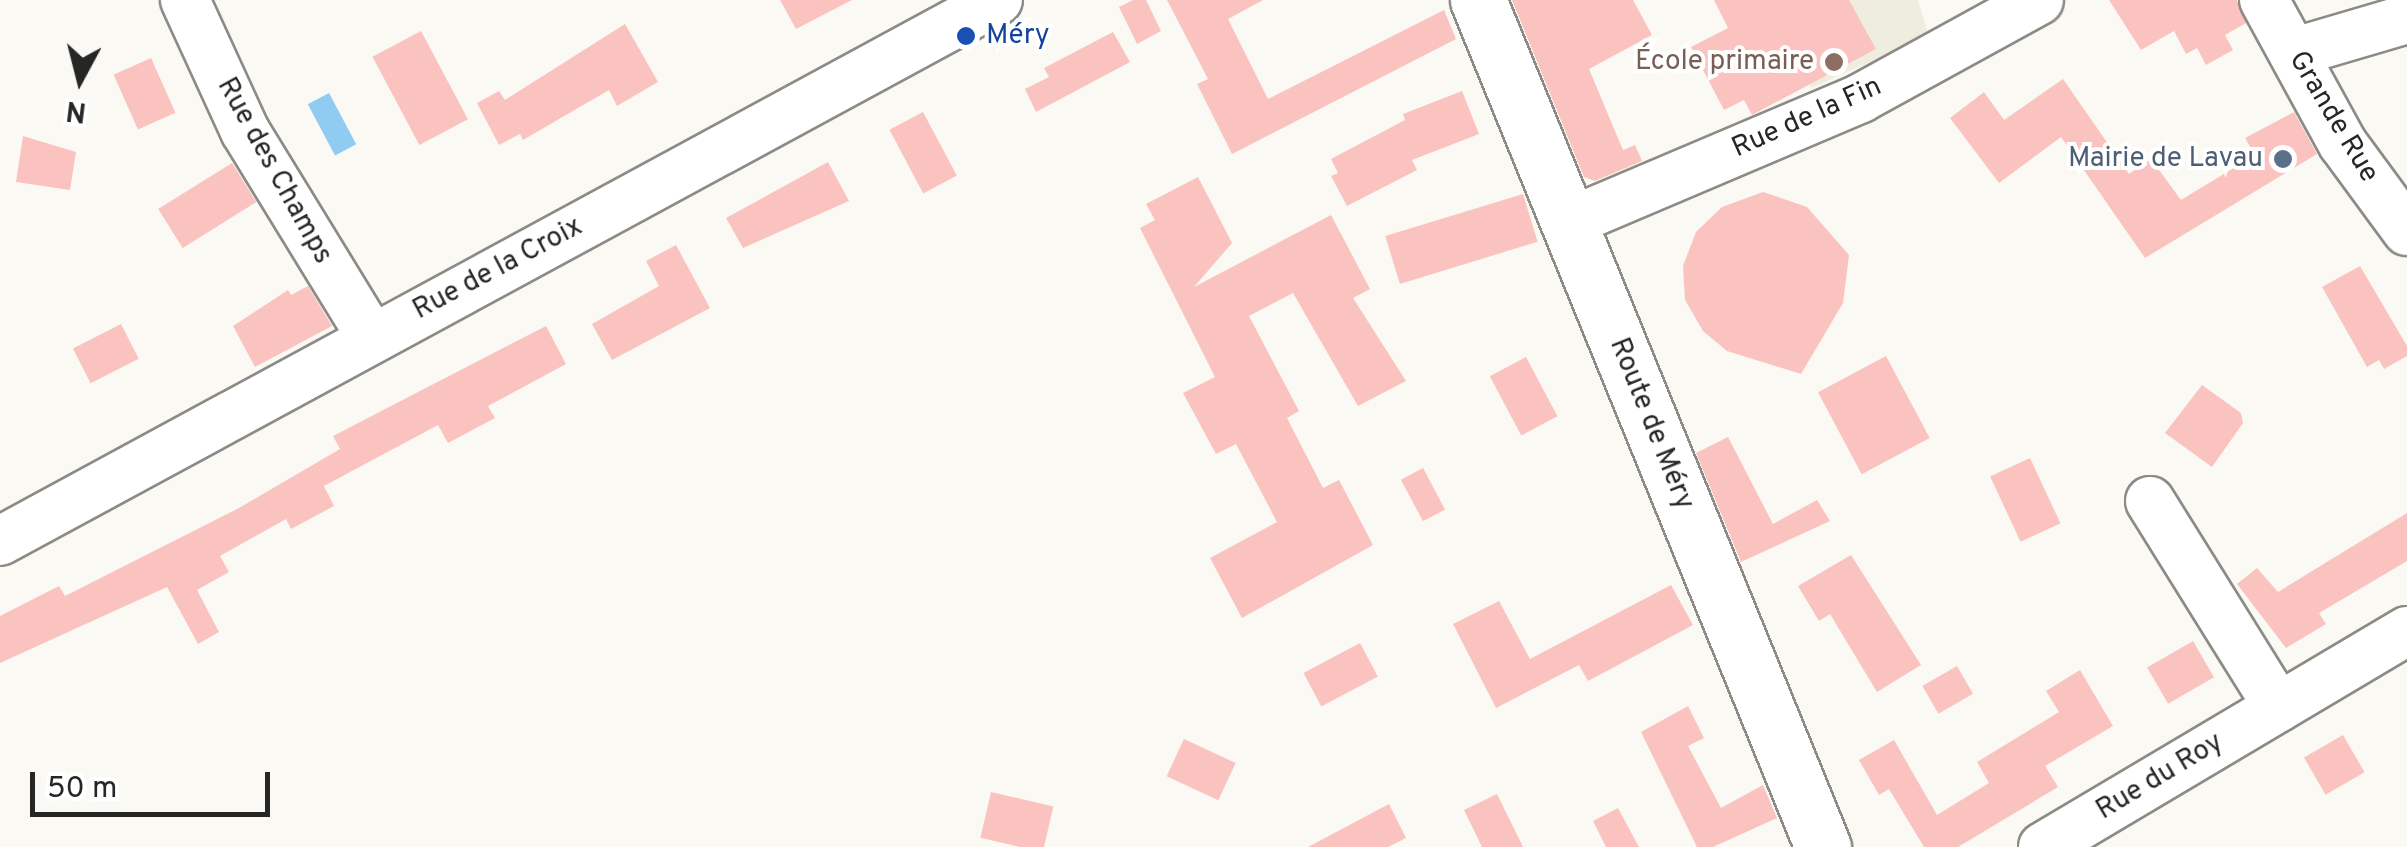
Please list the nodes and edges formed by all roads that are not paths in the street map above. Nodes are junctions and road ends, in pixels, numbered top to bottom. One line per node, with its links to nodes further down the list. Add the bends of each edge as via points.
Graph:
1 (185, 0): 10 (street, Rue des Champs, via 245,131)
2 (998, 0): 10 (street, Rue de la Croix)
3 (1478, 0): 8 (main road, Route de Méry)
4 (2040, 0): 8 (street, Rue de la Fin, via 1900,76)
5 (2264, 0): 7 (street, Grande Rue)
6 (2407, 20): 7 (street)
7 (2295, 52): 9 (street, Grande Rue, via 2343,144)
8 (1568, 222): 15 (main road, Route de Méry)
9 (2407, 232)
10 (371, 338): 12 (street, Rue de la Croix)
11 (2150, 501): 14 (street)
12 (0, 541)
13 (2407, 631): 14 (street, Rue du Roy)
14 (2278, 707): 16 (street, Rue du Roy)
15 (1824, 847)
16 (2043, 847)

